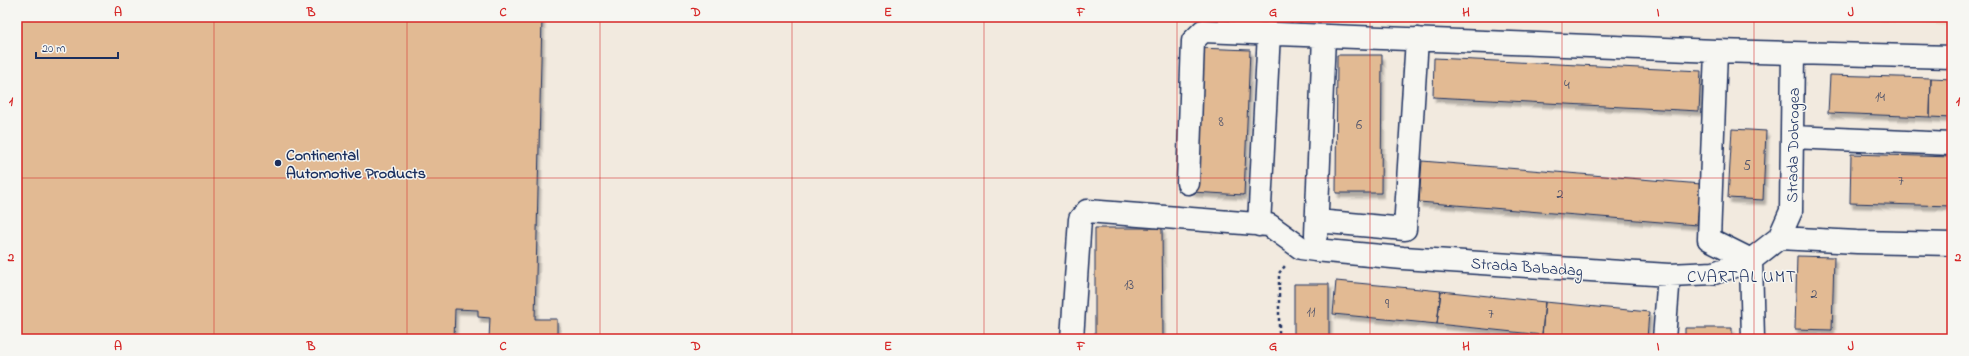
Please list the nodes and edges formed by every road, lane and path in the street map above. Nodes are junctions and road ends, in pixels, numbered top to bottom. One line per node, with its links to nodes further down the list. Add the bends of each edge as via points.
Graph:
1 (1269, 33): 2 (street); 9 (street, via 1203,31 1193,41); 11 (street)
2 (1324, 36): 3 (street); 10 (street)
3 (1417, 39): 4 (street); 10 (street, via 1405,229)
4 (1716, 51): 5 (street); 15 (street, via 1709,239)
5 (1793, 54): 6 (street); 7 (street, Strada Dobrogea)
6 (1952, 57)
7 (1792, 137): 8 (street); 12 (street, Strada Dobrogea, via 1791,211)
8 (1952, 144)
9 (1188, 183)
10 (1317, 221): 14 (street)
11 (1259, 225): 14 (street, via 1269,225); 17 (street, via 1087,211 1080,219)
12 (1779, 238): 13 (street); 15 (street, Strada Dobrogea)
13 (1952, 244)
14 (1308, 249): 16 (street, Strada Babadag, via 1403,258); 18 (path, via 1279,273)
15 (1751, 260): 16 (street, Strada Babadag, via 1714,273); 20 (street)
16 (1669, 274): 19 (street)
17 (1072, 339)
18 (1279, 339)
19 (1664, 339)
20 (1753, 339)

